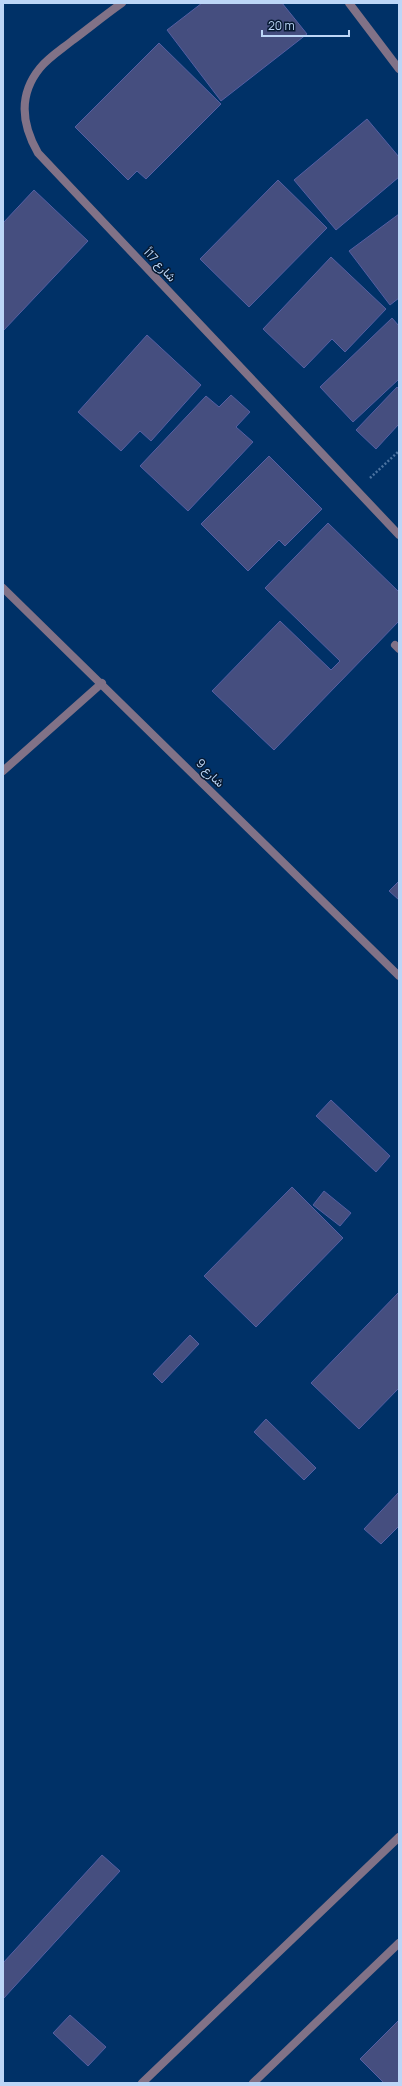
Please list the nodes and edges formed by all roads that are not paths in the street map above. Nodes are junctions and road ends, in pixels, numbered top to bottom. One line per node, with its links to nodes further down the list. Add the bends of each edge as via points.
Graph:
1 (122, 3): 4 (street, شارع 17أ, via 40,68 26,95 24,110 31,140 38,153)
2 (349, 3): 3 (street)
3 (399, 69)
4 (399, 535)
5 (3, 588): 6 (street, شارع 9)
6 (102, 683): 7 (street); 8 (street, شارع 9)
7 (3, 771)
8 (399, 976)
9 (399, 1837): 11 (street)
10 (399, 1943): 12 (street)
11 (142, 2083)
12 (253, 2083)

